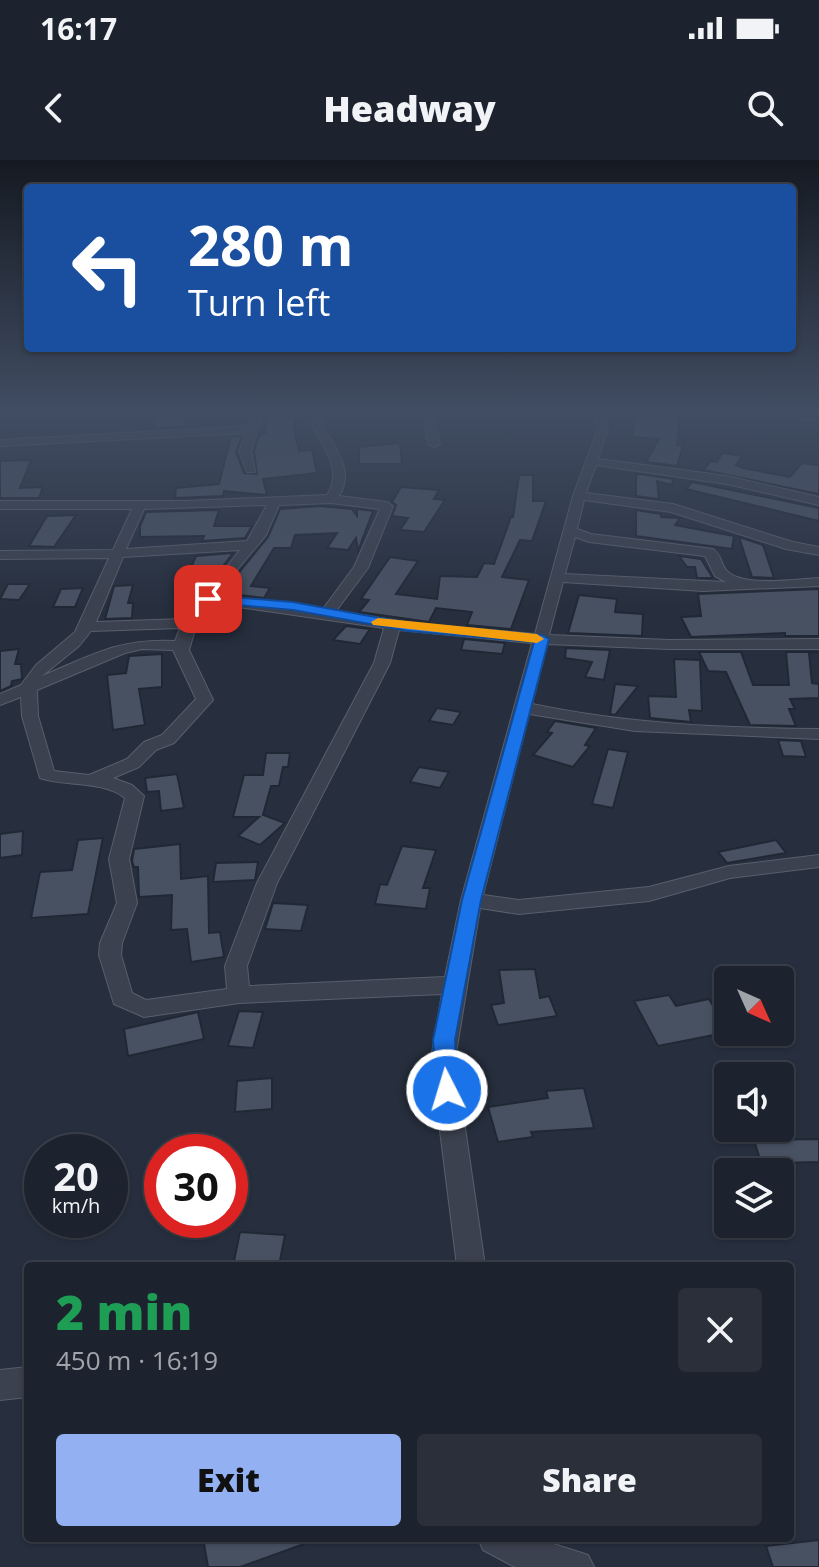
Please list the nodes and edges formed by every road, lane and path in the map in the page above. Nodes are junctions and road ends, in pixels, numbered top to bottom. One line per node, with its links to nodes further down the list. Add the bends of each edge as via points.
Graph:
1 (342, 478): 5 (street)
2 (585, 478): 4 (street)
3 (710, 478): 6 (street)
4 (579, 496): 10 (street); 12 (street, via 673,508)
5 (331, 499): 7 (street); 19 (street, via 389,508 361,568)
6 (819, 501)
7 (274, 503): 9 (street); 11 (street)
8 (0, 505): 9 (street)
9 (140, 505): 13 (street)
10 (570, 531): 15 (street); 17 (street, via 589,538 708,552 720,573)
11 (250, 545): 13 (street); 18 (street)
12 (819, 551)
13 (115, 554): 14 (street); 22 (street)
14 (0, 555)
15 (558, 578): 17 (street); 23 (street)
16 (819, 582): 17 (street)
17 (744, 586)
18 (208, 599): 19 (street); 20 (street)
19 (328, 612): 21 (street)
20 (188, 623): 22 (street); 25 (street)
21 (393, 624): 23 (street); 34 (street, via 382,663 267,883 236,966)
22 (87, 627): 26 (street, via 32,677)
23 (542, 639): 24 (street, via 705,647); 28 (street)
24 (819, 644)
25 (180, 646): 26 (street, via 120,649); 30 (street, via 205,700 168,739)
26 (30, 690): 27 (street); 30 (street, via 33,731 46,774)
27 (0, 700)
28 (525, 708): 29 (street, via 587,722 670,731); 32 (street)
29 (819, 734)
30 (96, 779): 34 (street, via 135,796 119,859 127,903 110,955 122,998 144,1009)
31 (819, 861): 32 (street, via 729,872 649,894 519,907)
32 (471, 900): 33 (street)
33 (455, 985): 34 (street); 35 (street, via 443,1059)
34 (239, 995)
35 (470, 1262)
36 (24, 1382): 37 (street)
37 (0, 1385)
38 (509, 1548): 39 (street)
39 (576, 1567)

